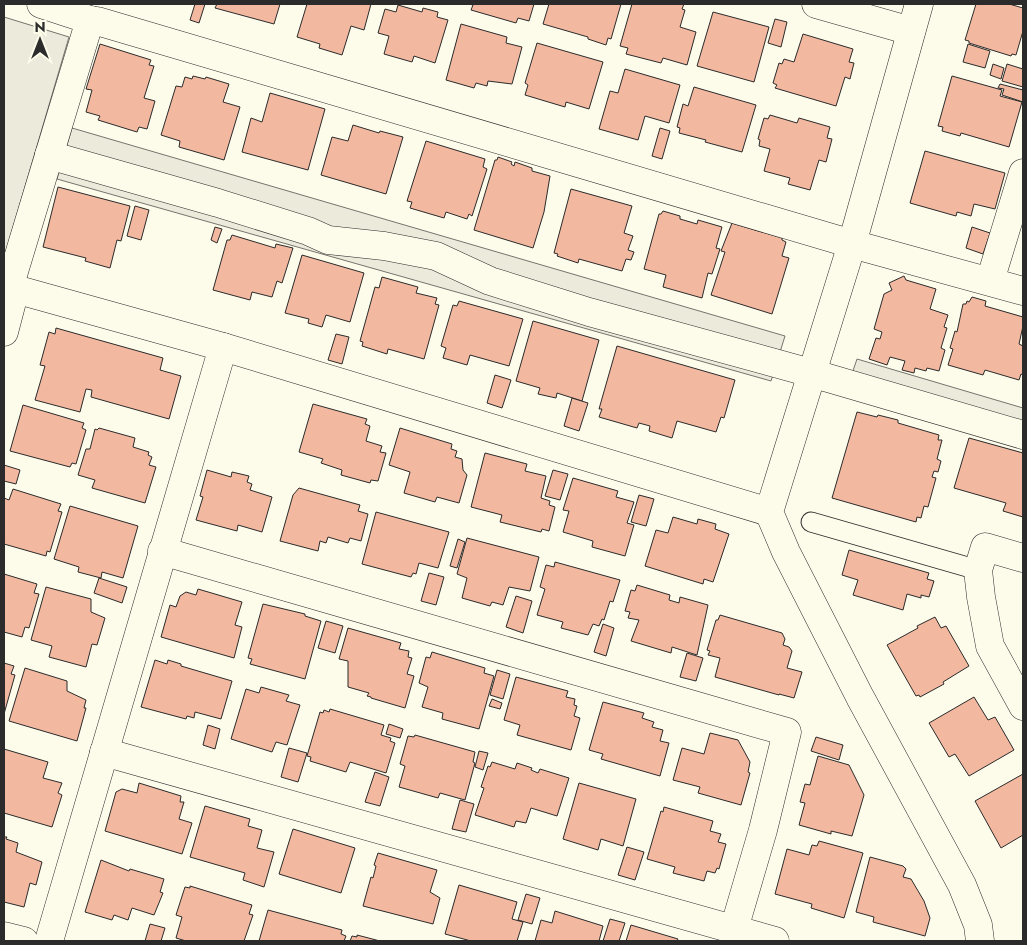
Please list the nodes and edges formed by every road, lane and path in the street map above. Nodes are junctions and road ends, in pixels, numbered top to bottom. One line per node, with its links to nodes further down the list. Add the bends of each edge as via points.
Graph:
1 (41, 4): 4 (street)
2 (816, 4): 5 (street)
3 (919, 4): 5 (street)
4 (96, 15): 6 (street); 8 (street)
5 (911, 31): 8 (street)
6 (49, 155): 10 (street); 14 (street, via 236,208 328,240 436,256 490,281)
7 (1023, 173): 9 (street)
8 (852, 244): 9 (street); 14 (street)
9 (990, 282): 11 (street)
10 (9, 288): 12 (street); 13 (street)
11 (1023, 291)
12 (4, 332)
13 (223, 347): 16 (street); 18 (street)
14 (811, 374): 15 (street); 16 (street)
15 (1023, 435)
16 (769, 512): 28 (street, via 860,698 962,886 978,925)
17 (811, 522): 20 (lane)
18 (162, 551): 22 (street); 23 (street, via 787,732)
19 (1023, 558): 20 (street, via 985,547)
20 (978, 570): 21 (street, via 990,646)
21 (1023, 706)
22 (104, 752): 23 (street); 26 (street)
23 (734, 930): 27 (street)
24 (4, 936): 25 (street)
25 (24, 941)
26 (48, 941)
27 (775, 941)
28 (980, 941)

